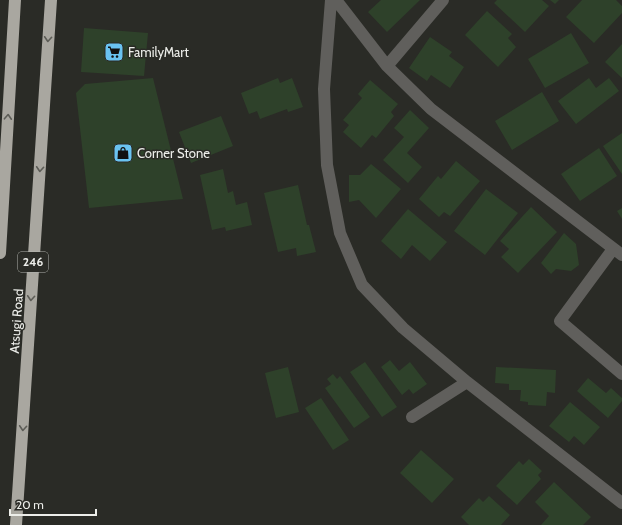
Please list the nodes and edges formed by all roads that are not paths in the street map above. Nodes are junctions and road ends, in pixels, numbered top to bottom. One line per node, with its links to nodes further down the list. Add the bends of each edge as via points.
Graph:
1 (15, 0): 8 (highway, 246, one-way to 1)
2 (51, 0): 13 (highway, Atsugi Road / 246, one-way to 13)
3 (331, 0): 10 (street, via 324,89 327,165 340,233 362,285 403,328)
4 (336, 0): 6 (street)
5 (443, 0): 6 (street)
6 (387, 66): 7 (street, via 431,109)
7 (618, 252): 9 (street, via 560,321)
8 (0, 253)
9 (622, 374)
10 (467, 382): 11 (street); 12 (street)
11 (412, 418)
12 (622, 504)
13 (16, 525)

